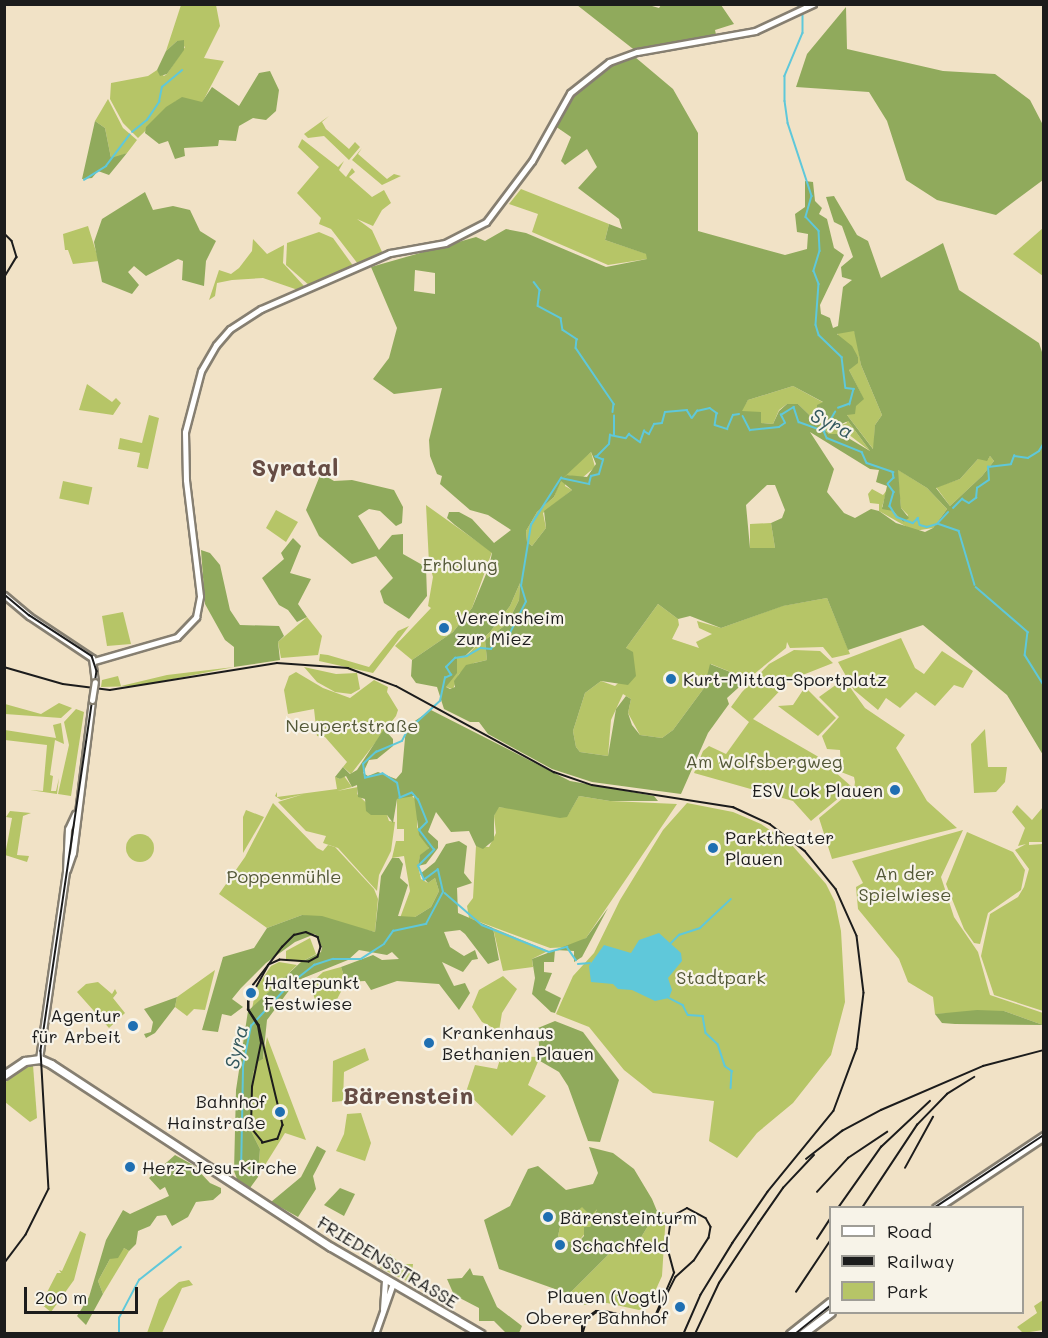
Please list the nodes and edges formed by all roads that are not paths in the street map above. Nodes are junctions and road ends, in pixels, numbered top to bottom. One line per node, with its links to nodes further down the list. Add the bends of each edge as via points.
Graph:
1 (813, 4): 3 (street, via 762,29 616,58 578,84 521,177 486,222 459,238 402,249 245,318 216,345 194,389 185,432 199,610 183,634)
2 (4, 595): 3 (street)
3 (94, 661): 4 (street, bridge, via 96,678 75,814 73,853 66,871)
4 (39, 1059): 5 (main road, via 20,1062); 8 (main road, FRIEDENSSTRASSE)
5 (4, 1075)
6 (1044, 1136): 7 (main road)
7 (939, 1206)
8 (385, 1278): 9 (main road, FRIEDENSSTRASSE); 11 (street)
9 (393, 1283): 11 (street); 14 (main road, FRIEDENSSTRASSE)
10 (829, 1304): 15 (main road)
11 (384, 1313): 13 (street)
12 (829, 1314): 16 (main road)
13 (375, 1334)
14 (481, 1334)
15 (790, 1334)
16 (802, 1334)

